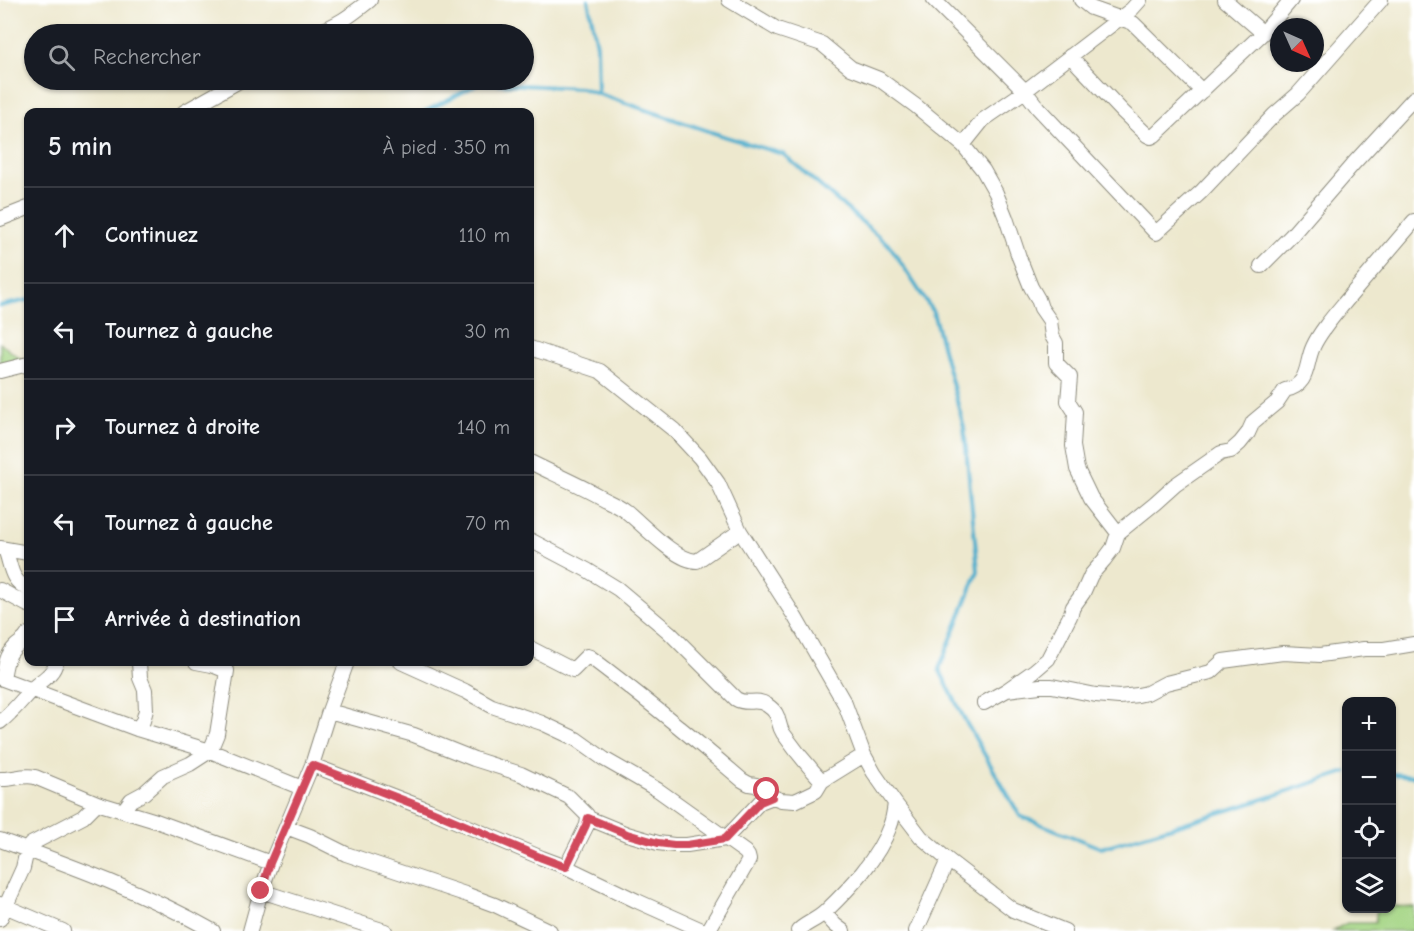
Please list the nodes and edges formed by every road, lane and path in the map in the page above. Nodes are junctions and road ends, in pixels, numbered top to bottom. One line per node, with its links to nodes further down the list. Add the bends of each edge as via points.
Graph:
1 (370, 0): 10 (street)
2 (729, 0): 18 (street, via 777,29 822,44 851,68 879,79)
3 (934, 0): 14 (street)
4 (1081, 0): 9 (street)
5 (1140, 0): 9 (street)
6 (1225, 0): 11 (street)
7 (1291, 0): 11 (street)
8 (1381, 0): 14 (street, via 1298,94 1156,233)
9 (1119, 18): 12 (street); 15 (street, via 1133,23)
10 (338, 24)
11 (1263, 33): 15 (street)
12 (1070, 56): 14 (street); 15 (street, via 1147,135 1155,135)
13 (223, 90): 17 (street)
14 (1025, 91): 18 (street, via 983,120)
15 (1202, 91)
16 (1414, 98): 22 (street)
17 (191, 108)
18 (963, 145): 28 (street, via 996,193 1031,287 1050,321 1056,363 1070,377 1068,401 1075,412 1073,446 1077,469 1090,498)
19 (24, 210): 20 (street)
20 (0, 219)
21 (1414, 221): 28 (street, via 1324,330 1312,348 1304,378 1285,390 1253,422 1232,451 1221,453 1175,485)
22 (1261, 266)
23 (534, 349): 27 (street, via 600,371 674,430 713,474)
24 (24, 365): 25 (street)
25 (0, 371)
26 (534, 464): 27 (street, via 623,509 690,561 697,561)
27 (740, 531): 51 (street, via 845,704)
28 (1118, 533): 45 (street, via 1113,548 1091,575 1073,607 1048,659)
29 (534, 542): 54 (street, via 618,589 669,632 736,699 742,703 760,701 769,706 777,713 782,730 803,760)
30 (2, 549): 31 (street); 32 (street, via 14,577)
31 (24, 552)
32 (24, 587)
33 (0, 590): 34 (street)
34 (24, 603)
35 (24, 641): 43 (street, via 8,656)
36 (1414, 644): 45 (street, via 1223,661 1211,672 1166,682 1138,695 1096,695 1052,686)
37 (534, 650): 56 (street, via 573,670 590,657 742,780)
38 (55, 666): 44 (street)
39 (139, 666): 49 (street, via 146,710)
40 (218, 666): 50 (street, via 227,670 217,734)
41 (346, 666): 47 (street)
42 (410, 666): 62 (street, via 492,706 576,738)
43 (2, 679): 44 (street)
44 (31, 690): 48 (street); 49 (street)
45 (1007, 690): 46 (street)
46 (984, 703)
47 (329, 711): 52 (street); 60 (street, via 414,735 521,774 569,797)
48 (0, 722)
49 (137, 729): 50 (street)
50 (210, 751): 55 (street); 59 (street, via 163,776)
51 (864, 755): 54 (street); 58 (street)
52 (312, 765): 55 (street); 67 (street)
53 (0, 779): 57 (street, via 27,775)
54 (822, 781): 56 (street, via 816,791 795,801)
55 (302, 788): 61 (street)
56 (772, 797): 62 (street, via 760,802)
57 (97, 803): 59 (street); 64 (street, via 83,817 31,844)
58 (895, 803): 65 (street, via 921,837); 70 (street, via 886,836 871,861)
59 (123, 811): 66 (street)
60 (588, 818): 62 (street, via 658,843 687,845); 67 (street)
61 (286, 827): 66 (street); 75 (street, via 346,854 477,898)
62 (725, 839): 76 (street, via 745,852 749,860)
63 (0, 840): 64 (street)
64 (27, 850): 69 (street, via 23,868); 72 (street, via 170,908)
65 (948, 860): 79 (street); 80 (street, via 1013,910)
66 (270, 863): 68 (street)
67 (566, 867): 76 (street)
68 (261, 891): 73 (street); 74 (street)
69 (2, 910): 71 (street)
70 (824, 913): 77 (street); 78 (street)
71 (63, 931)
72 (213, 931)
73 (250, 931)
74 (385, 931)
75 (550, 931)
76 (706, 931)
77 (798, 931)
78 (843, 931)
79 (916, 931)
80 (1065, 931)

